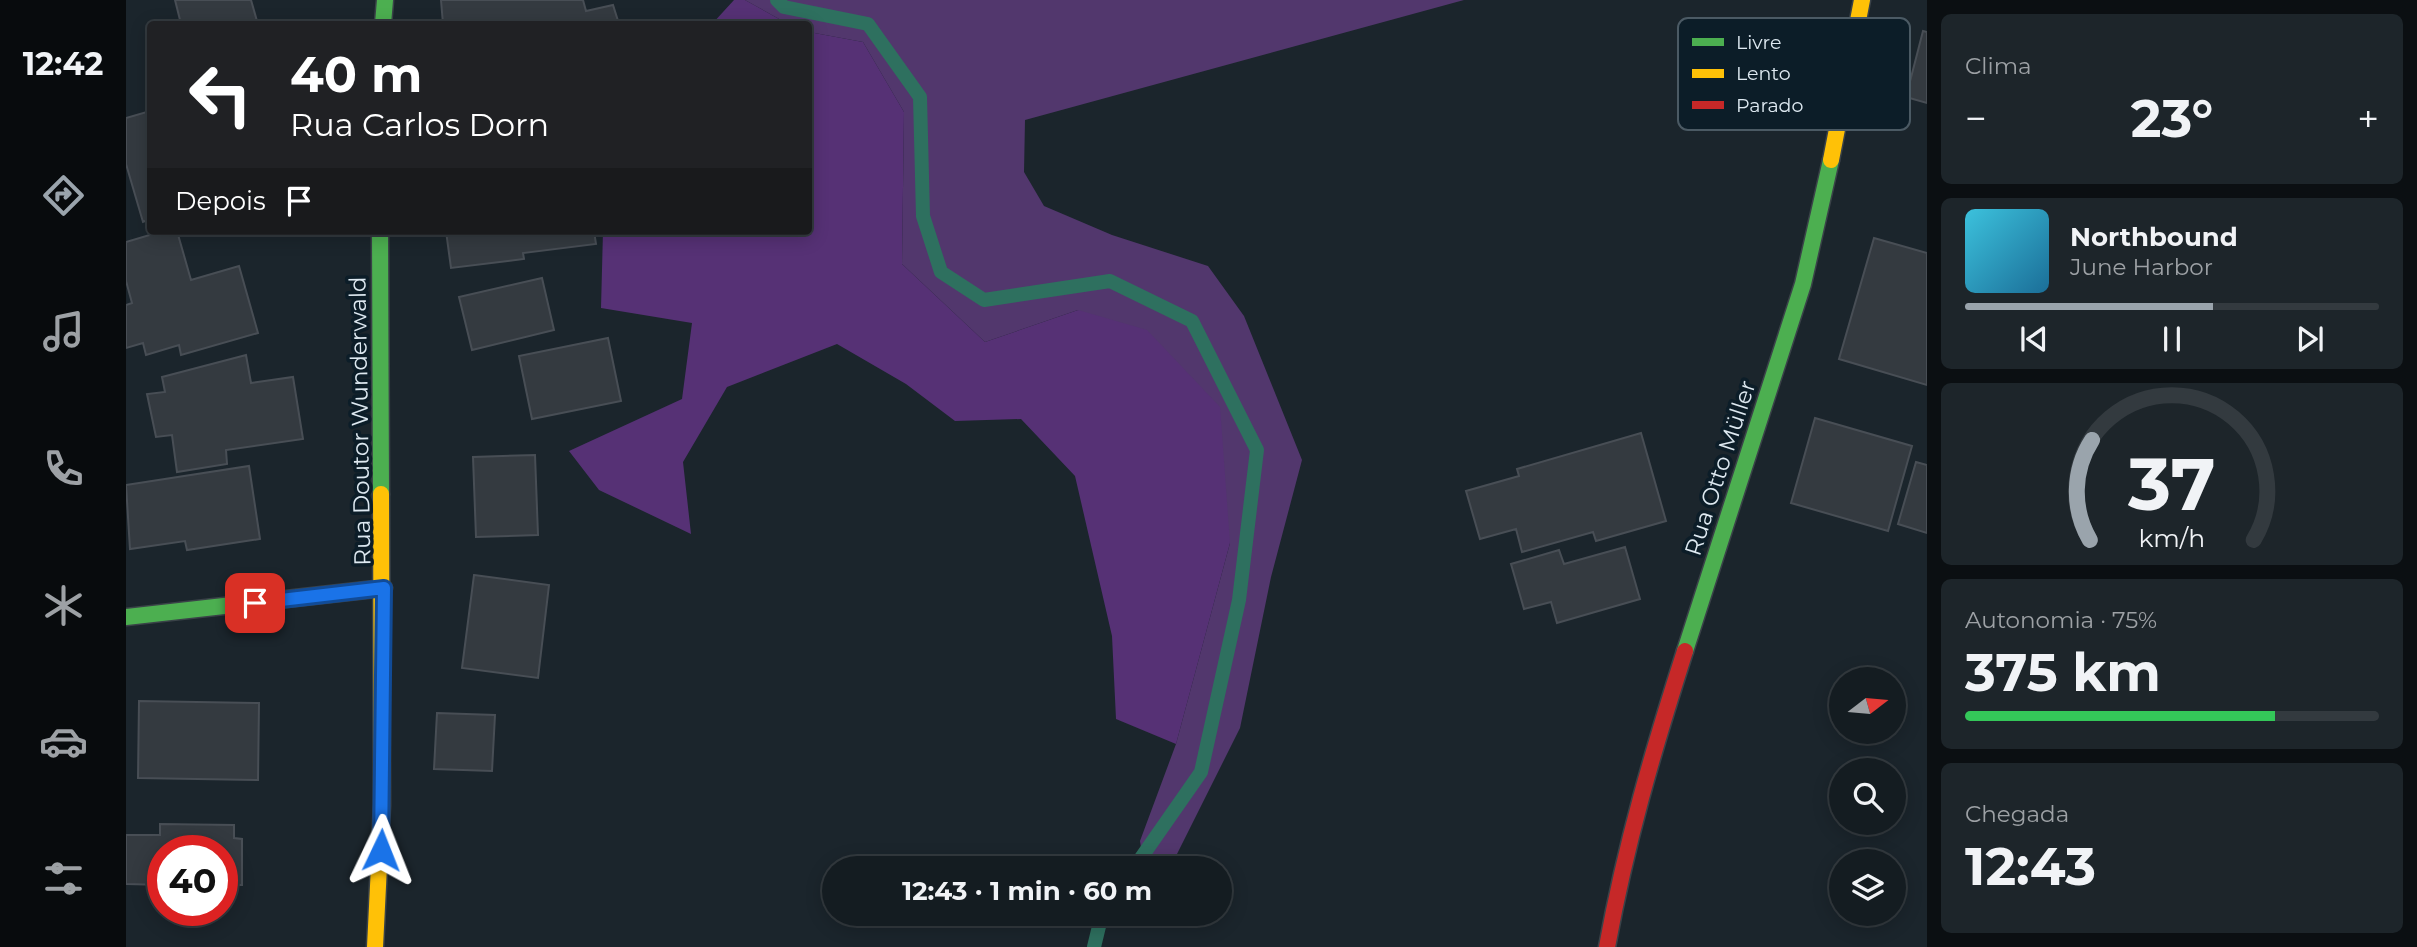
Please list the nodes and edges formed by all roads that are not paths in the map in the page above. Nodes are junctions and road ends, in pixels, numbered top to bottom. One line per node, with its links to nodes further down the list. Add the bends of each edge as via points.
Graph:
1 (385, 0): 4 (street)
2 (1862, 0): 3 (street, Rua Otto Müller)
3 (1859, 18)
4 (383, 21)
5 (1837, 130): 10 (street, Rua Otto Müller, via 1803,284 1641,789)
6 (380, 235): 7 (street, Rua Doutor Wunderwald)
7 (384, 588): 8 (street); 9 (street, Rua Doutor Wunderwald)
8 (126, 617)
9 (375, 947)
10 (1607, 947)

